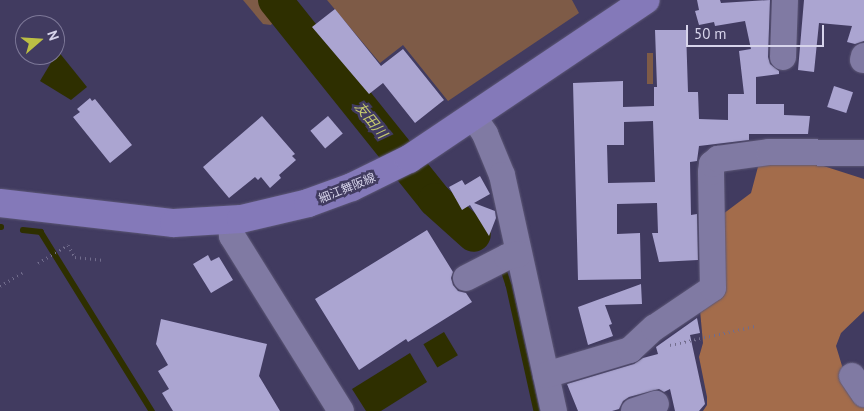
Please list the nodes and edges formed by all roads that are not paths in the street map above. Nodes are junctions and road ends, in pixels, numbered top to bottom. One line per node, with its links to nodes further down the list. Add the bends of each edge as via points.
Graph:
1 (646, 0): 4 (main road, 細江舞阪線)
2 (785, 0): 3 (street)
3 (783, 57)
4 (473, 116): 7 (main road, 細江舞阪線, via 404,162 352,187 308,203); 8 (street, via 485,134 502,175)
5 (864, 153): 10 (street, via 769,152 718,158 712,164 711,172 713,288 654,328 630,350)
6 (0, 203): 7 (main road, 細江舞阪線, via 152,222)
7 (230, 220): 11 (street, via 232,236)
8 (506, 259): 9 (street); 10 (street)
9 (466, 278)
10 (546, 376): 12 (street)
11 (340, 411)
12 (554, 411)

